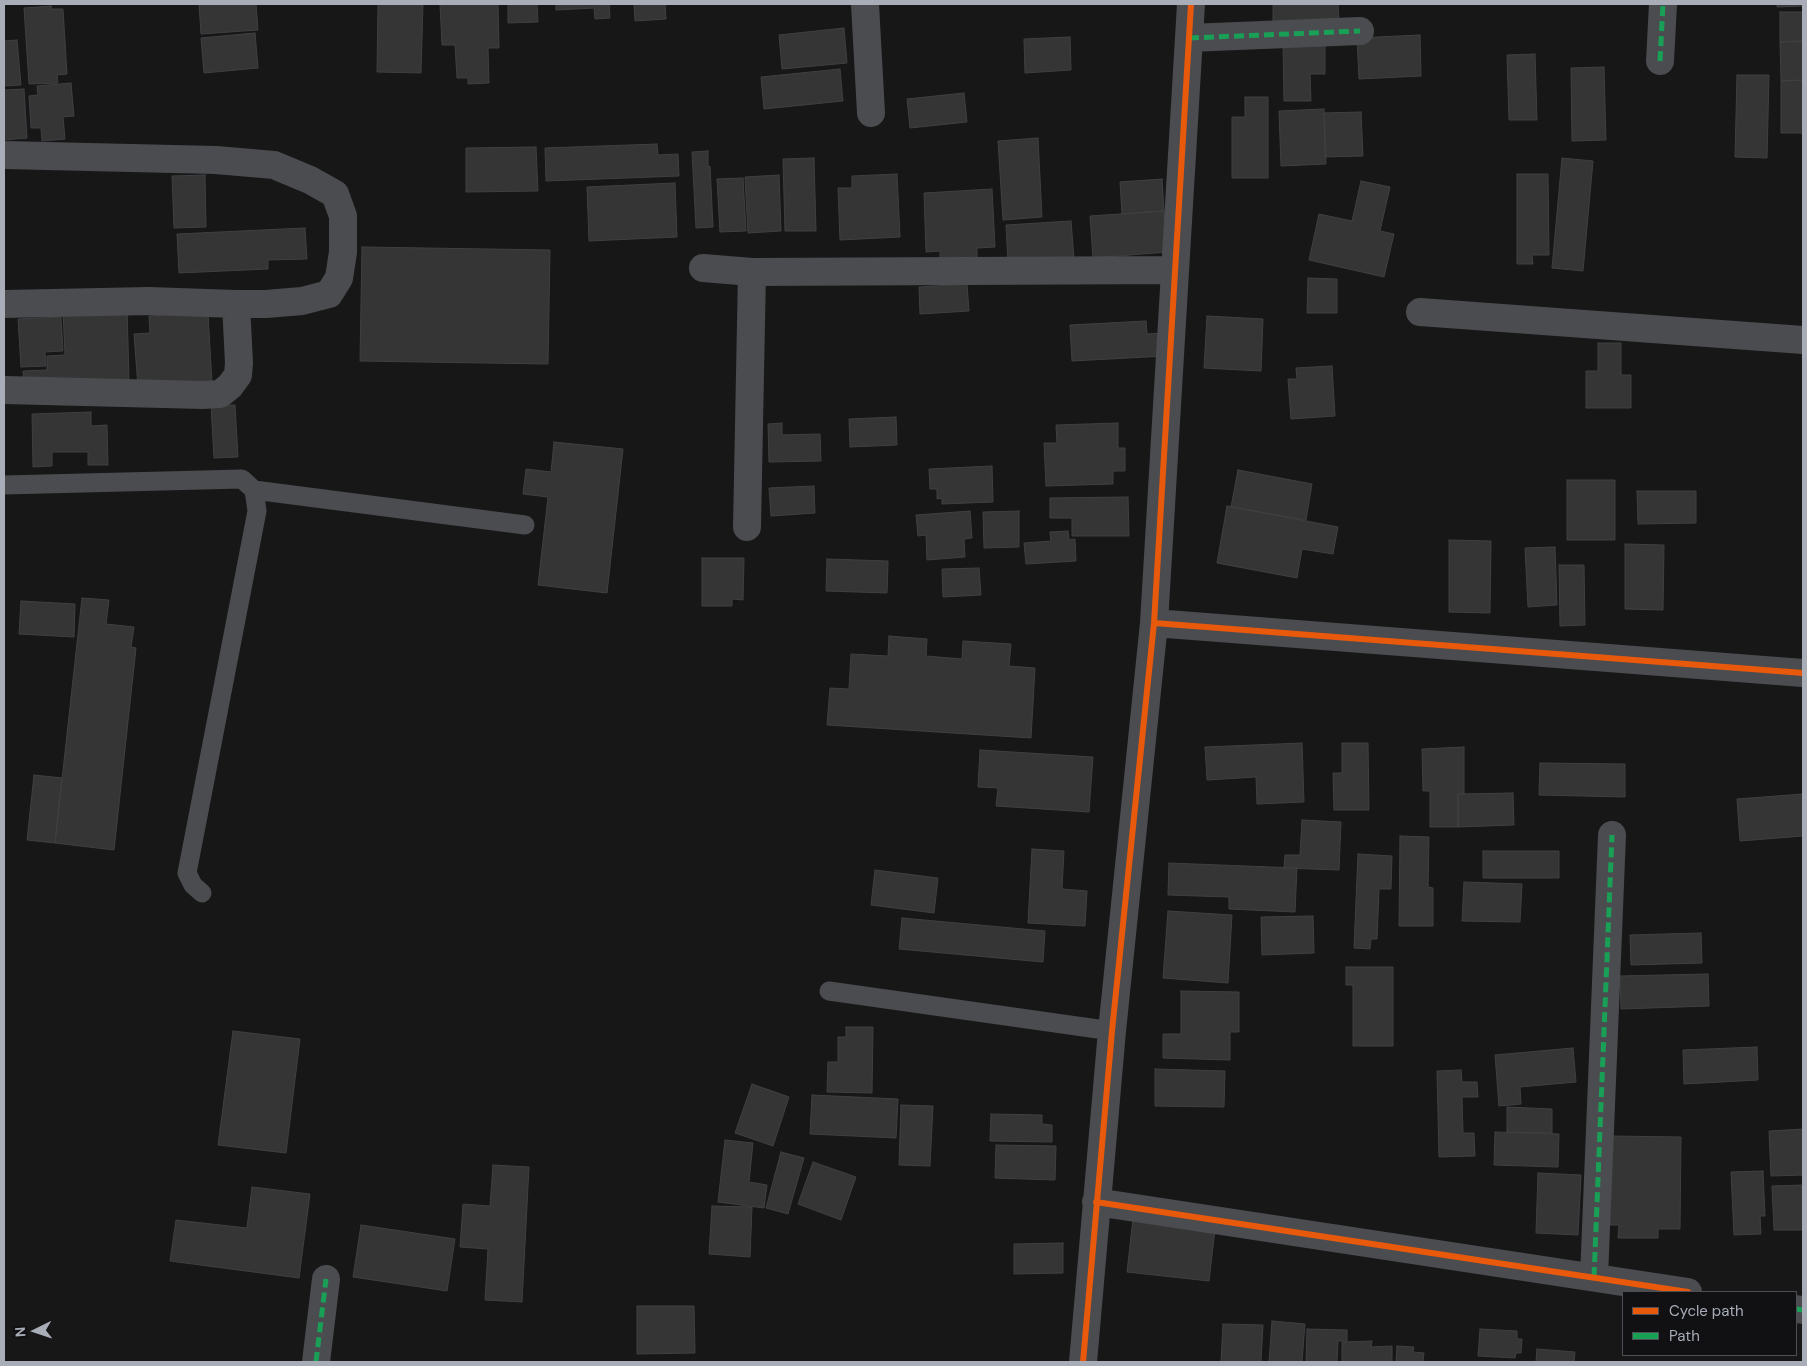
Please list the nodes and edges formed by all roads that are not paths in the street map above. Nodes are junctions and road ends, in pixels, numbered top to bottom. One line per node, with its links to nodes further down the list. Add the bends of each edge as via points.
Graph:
1 (864, 4): 7 (street)
2 (1191, 4): 5 (street)
3 (1663, 4): 6 (street)
4 (1360, 31): 5 (street)
5 (1189, 38): 10 (street)
6 (1660, 61)
7 (871, 113)
8 (4, 155): 13 (street, via 216,160 274,165 335,194 343,216 344,252 340,278 328,294 302,301)
9 (702, 268): 11 (street)
10 (1175, 270): 11 (street); 21 (street)
11 (752, 272): 20 (street)
12 (4, 304): 13 (street, via 149,301)
13 (236, 304): 16 (street, via 238,375 220,394)
14 (1420, 312): 15 (street)
15 (1803, 340)
16 (4, 390)
17 (4, 485): 18 (lane, via 242,479)
18 (254, 490): 19 (lane); 24 (lane, via 257,511 186,873)
19 (525, 525)
20 (747, 527)
21 (1154, 623): 22 (street); 26 (street)
22 (1803, 673)
23 (1612, 835): 28 (street)
24 (202, 892)
25 (829, 991): 26 (lane)
26 (1112, 1031): 27 (street)
27 (1096, 1202): 28 (street); 32 (street)
28 (1594, 1278): 30 (street)
29 (326, 1279): 31 (street)
30 (1681, 1291)
31 (316, 1362)
32 (1083, 1362)

